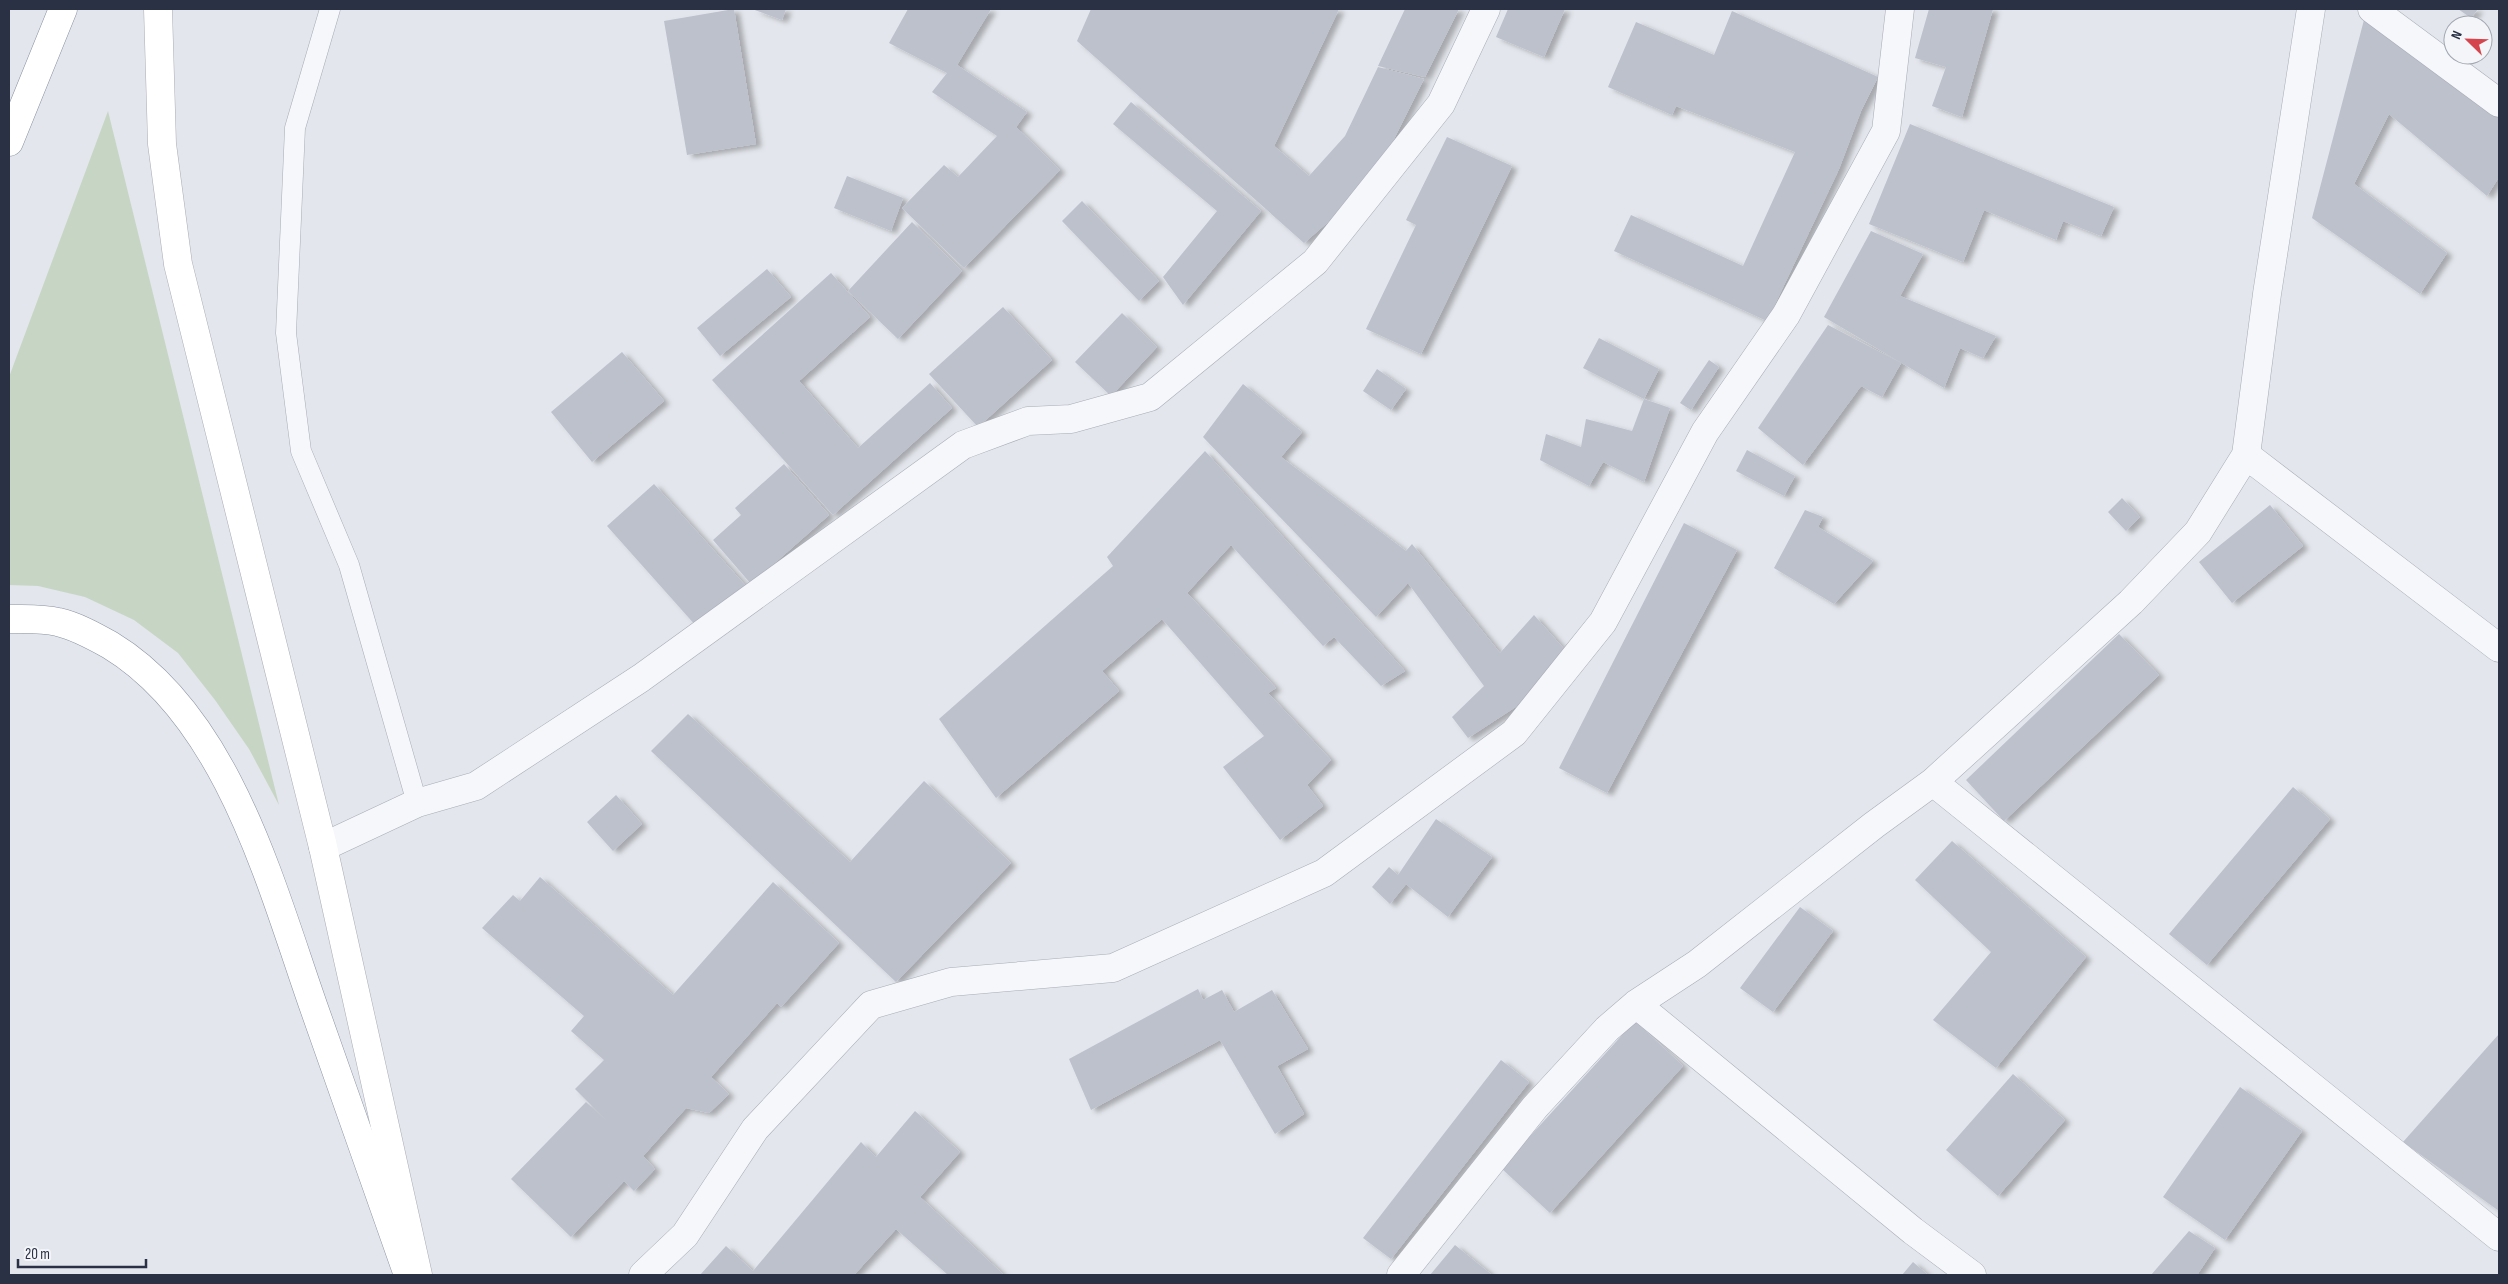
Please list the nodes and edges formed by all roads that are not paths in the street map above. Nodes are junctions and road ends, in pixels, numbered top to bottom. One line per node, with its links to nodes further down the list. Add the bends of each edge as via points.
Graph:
1 (63, 9): 9 (main road)
2 (158, 9): 15 (main road, via 162,144 178,264)
3 (330, 9): 14 (lane, via 295,128 286,333 301,451 349,565)
4 (1486, 9): 14 (street, via 1441,104 1315,262 1150,397 1071,419 1028,421 963,445 641,678 476,786)
5 (1900, 9): 20 (street, via 1886,131 1786,315 1705,432 1603,622 1514,733 1324,873 1113,968 950,982 871,1005 755,1129 684,1234)
6 (2311, 9): 10 (street)
7 (2372, 9): 8 (street)
8 (2499, 103)
9 (9, 142)
10 (2246, 455): 12 (street); 13 (street, via 2198,532 2138,595)
11 (9, 619): 18 (main road, via 58,622 95,636 134,659 170,694 224,772 281,912)
12 (2499, 648)
13 (1933, 782): 16 (street, via 1697,964); 17 (street)
14 (417, 803): 15 (street)
15 (323, 847): 19 (main road)
16 (1636, 1004): 21 (street, via 1607,1029 1535,1107); 22 (street)
17 (2499, 1237)
18 (408, 1275)
19 (418, 1275)
20 (643, 1275)
21 (1401, 1275)
22 (1972, 1275)

